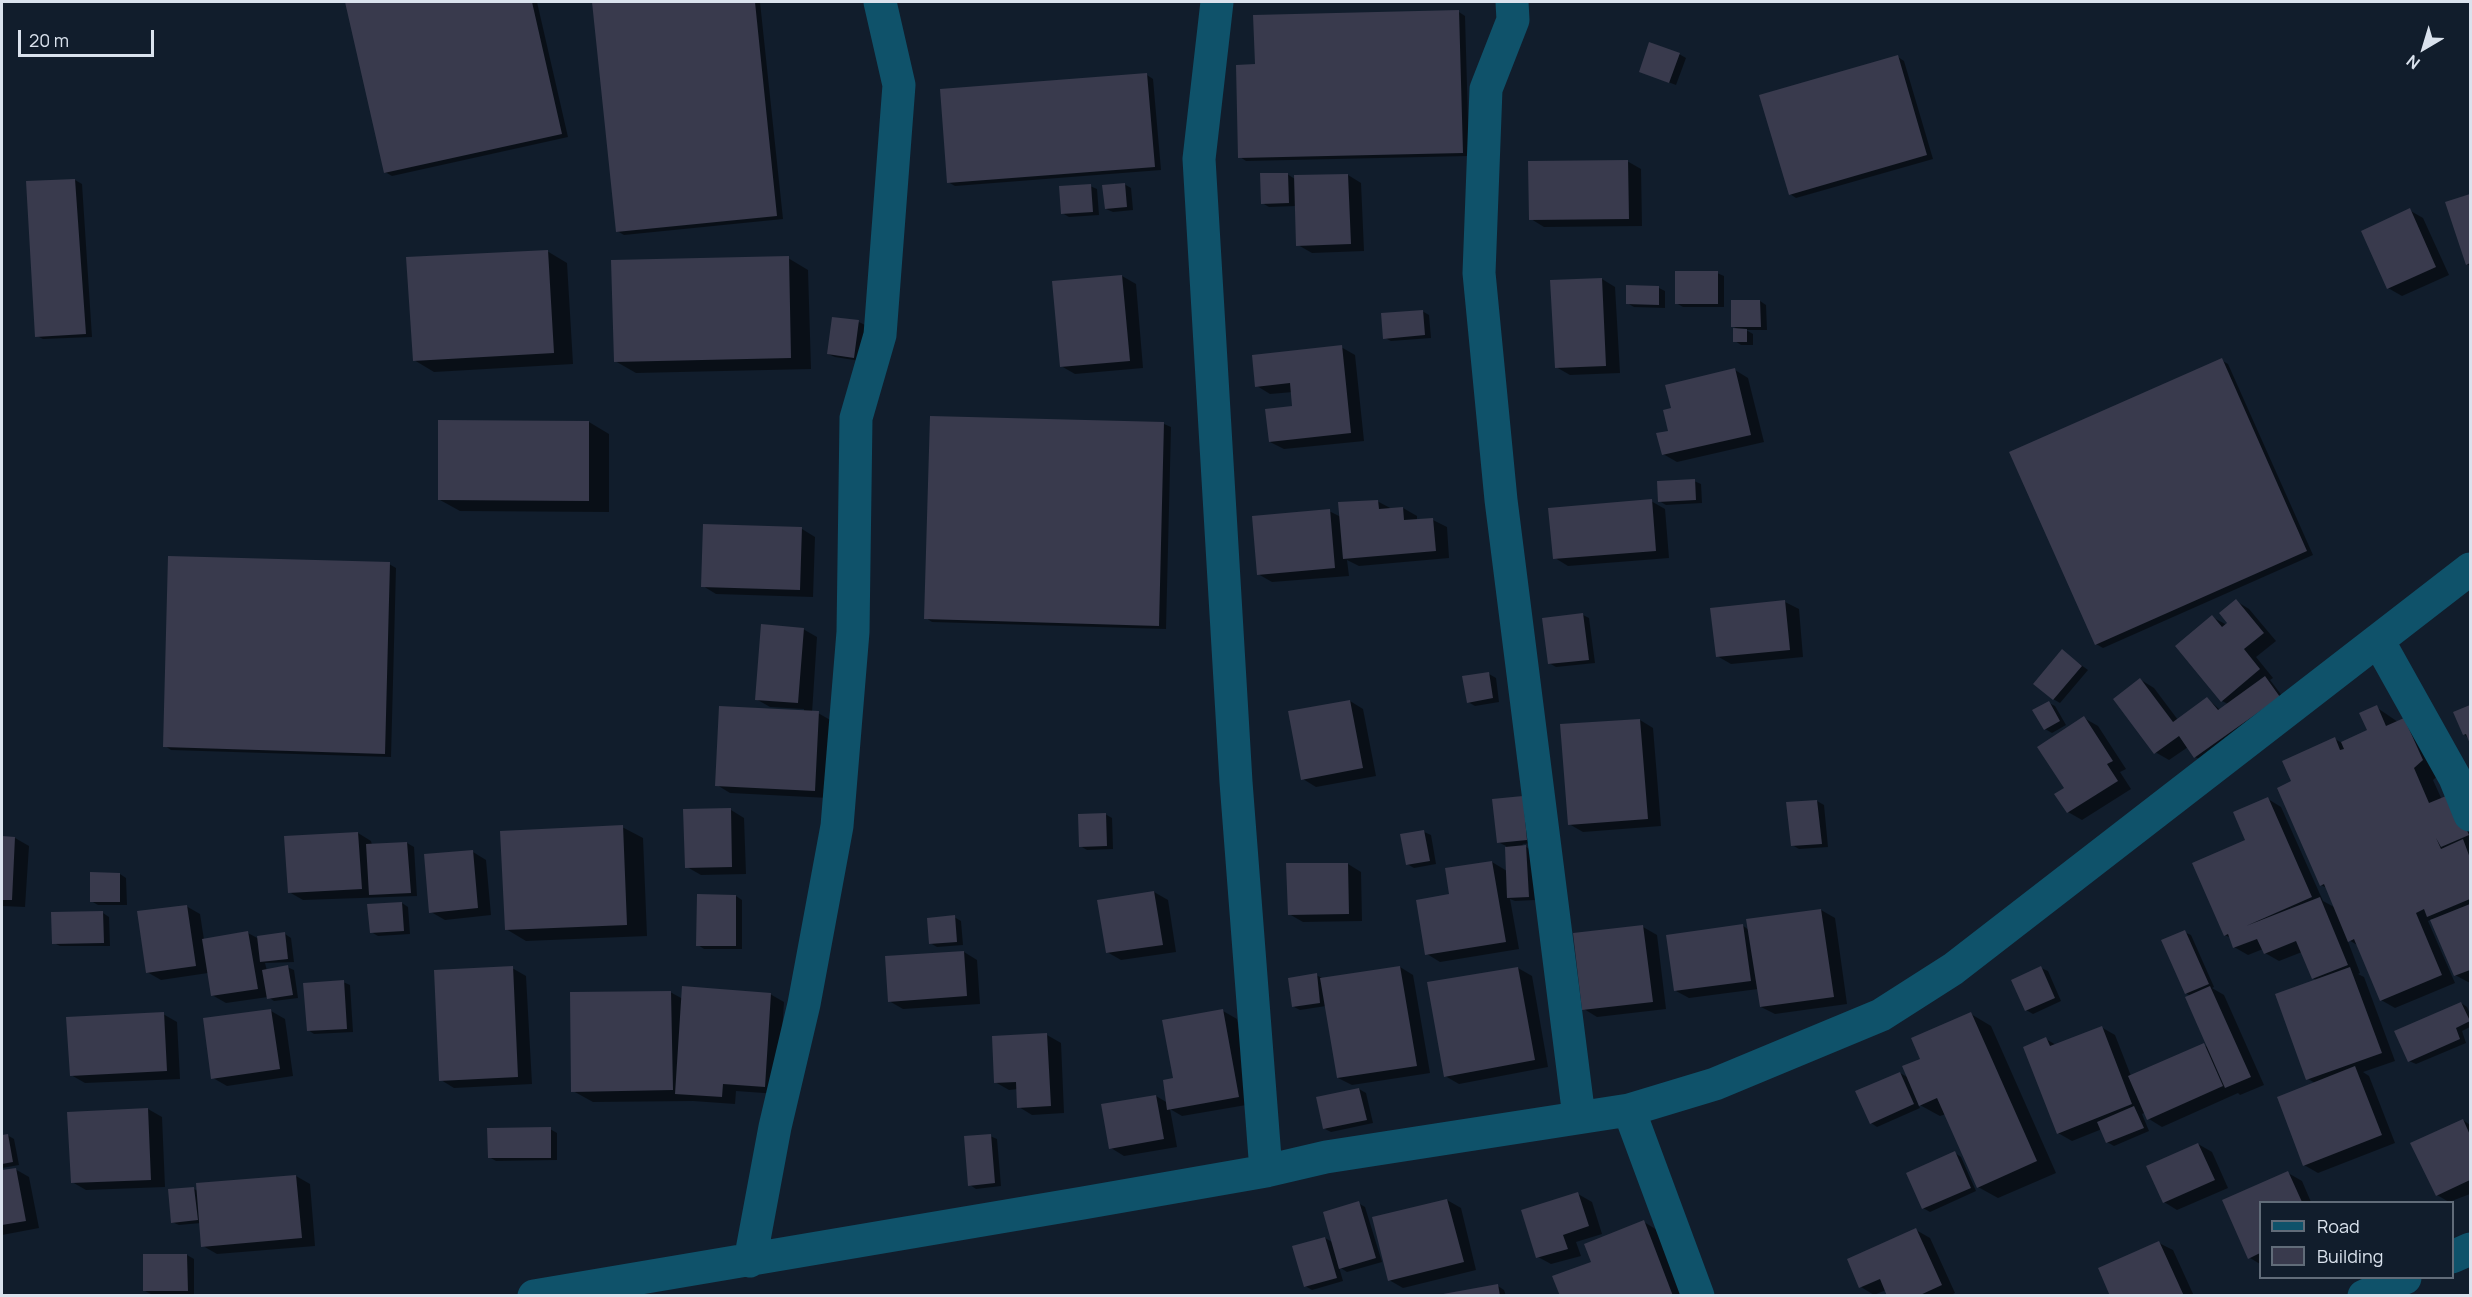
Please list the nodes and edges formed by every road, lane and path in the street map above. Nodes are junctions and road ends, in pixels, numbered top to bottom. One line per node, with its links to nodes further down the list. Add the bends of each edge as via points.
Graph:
1 (880, 2): 12 (street, via 899,85 880,335 856,418 853,632 837,826)
2 (1216, 2): 9 (street, via 1199,159 1236,782)
3 (1512, 2): 8 (street, via 1513,20 1486,89 1479,273 1501,500)
4 (2470, 569): 5 (street)
5 (2379, 642): 6 (street, via 2455,778); 7 (street, via 1953,969 1881,1015 1715,1084)
6 (2470, 815)
7 (1629, 1110): 8 (street); 15 (street)
8 (1579, 1117): 9 (street, via 1326,1157)
9 (1266, 1171): 12 (street)
10 (2470, 1249): 11 (street)
11 (2454, 1256)
12 (750, 1261): 14 (street)
13 (2403, 1279): 16 (street)
14 (534, 1296)
15 (1698, 1296)
16 (2364, 1296)

